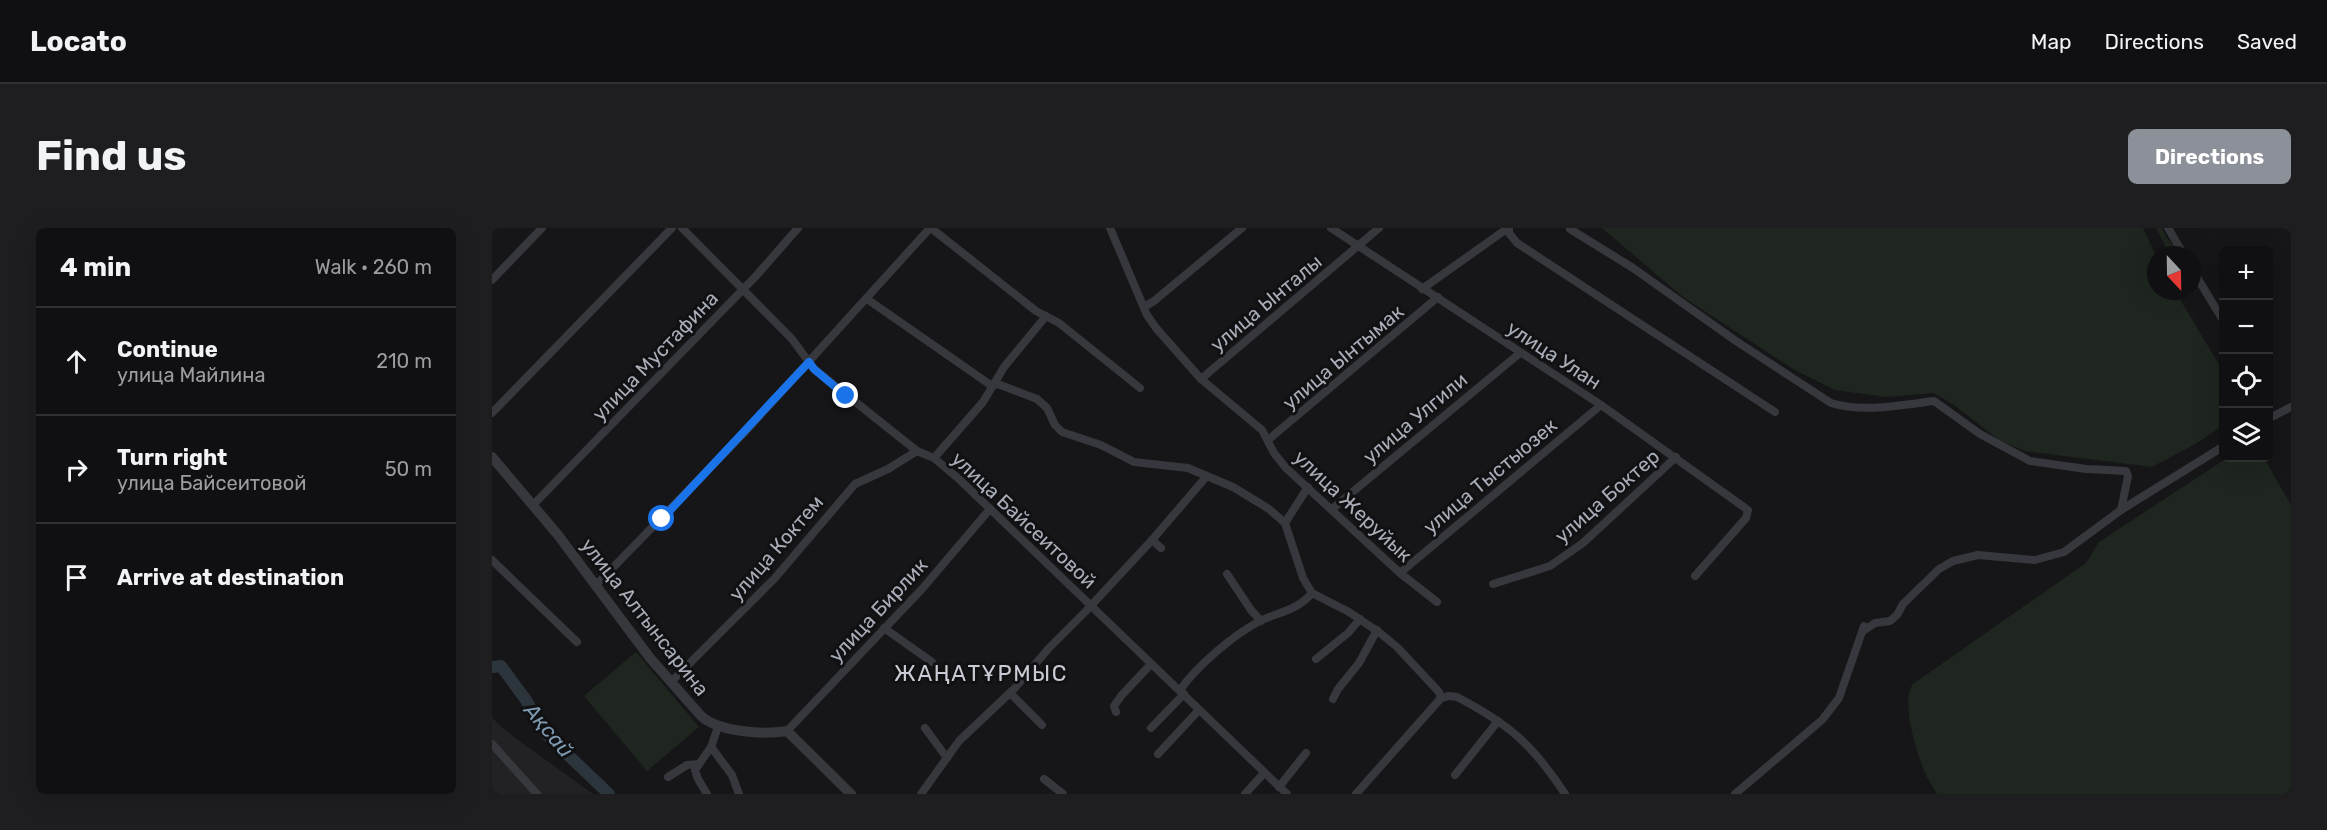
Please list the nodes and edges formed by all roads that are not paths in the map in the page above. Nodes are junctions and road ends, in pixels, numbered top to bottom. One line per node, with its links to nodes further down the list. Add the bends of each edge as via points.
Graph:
1 (542, 228): 15 (street)
2 (672, 228): 32 (street)
3 (682, 228): 18 (street, улица Байсеитовой)
4 (798, 228): 18 (street, улица Мустафина)
5 (931, 228): 20 (street); 23 (street)
6 (1110, 228): 21 (street, улица Жеруйык)
7 (1242, 228): 21 (street)
8 (1330, 228): 13 (street, улица Улан)
9 (1379, 228): 13 (street, улица Ынталы)
10 (1508, 228): 17 (street); 31 (street, via 1517,243)
11 (2168, 228): 14 (street)
12 (1570, 229): 45 (street, via 1831,403 1875,407 1934,401 1980,434 2030,461 2126,471)
13 (1359, 246): 17 (street, улица Улан); 26 (street, улица Ынталы)
14 (2179, 246)
15 (492, 280)
16 (2201, 284): 22 (street)
17 (1422, 289): 19 (street, улица Улан)
18 (741, 290): 25 (street, улица Байсеитовой, via 792,339); 42 (street, улица Мустафина)
19 (1438, 297): 24 (street, улица Улан); 34 (street, улица Ынтымак)
20 (867, 299): 25 (street); 27 (street)
21 (1144, 307): 26 (street, улица Жеруйык, via 1161,335)
22 (2219, 315)
23 (1046, 316): 27 (street); 28 (street)
24 (1520, 353): 29 (street, улица Улан); 43 (street, улица Улгили)
25 (809, 362): 36 (street, улица Байсеитовой); 53 (street)
26 (1201, 379): 34 (street, улица Жеруйык, via 1262,430)
27 (992, 386): 39 (street, via 983,402); 40 (street, via 998,384 1037,399 1062,432 1134,462 1188,468)
28 (1140, 388)
29 (1600, 405): 38 (street, улица Улан); 50 (street, улица Тыстыозек)
30 (2291, 407): 33 (street)
31 (1775, 412)
32 (492, 413)
33 (2273, 416)
34 (1268, 440): 41 (street, улица Жеруйык, via 1286,468)
35 (2219, 449): 45 (street)
36 (917, 451): 39 (street, улица Байсеитовой); 66 (street, улица Коктем, via 855,484 775,578)
37 (492, 456): 42 (street, улица Алтынсарина)
38 (1676, 457): 52 (street, улица Улан, via 1748,510 1746,518); 54 (street, улица Боктер, via 1583,543 1550,566)
39 (934, 458): 44 (street, улица Байсеитовой)
40 (1206, 477): 46 (street, via 1246,495); 47 (street)
41 (1308, 487): 43 (street, улица Жеруйык); 46 (street)
42 (534, 504): 53 (street, улица Алтынсарина)
43 (1332, 509): 50 (street, улица Жеруйык)
44 (990, 510): 57 (street, улица Байсеитовой); 60 (street, улица Бирлик)
45 (2121, 510): 99 (street, via 2064,552 2051,557 2035,560 1978,555 1939,569 1890,621 1863,628 1839,698 1822,720)
46 (1285, 522): 55 (street, via 1303,579)
47 (1152, 540): 48 (street); 57 (street)
48 (1161, 548)
49 (492, 560): 62 (street)
50 (1400, 573): 56 (street, улица Жеруйык)
51 (1227, 574): 59 (street)
52 (1695, 576)
53 (597, 584): 66 (street, улица Алтынсарина)
54 (1493, 584)
55 (1312, 593): 58 (street); 59 (street, via 1299,605)
56 (1437, 602)
57 (1091, 605): 65 (street, улица Байсеитовой); 68 (street)
58 (1360, 619): 61 (street); 63 (street)
59 (1261, 621): 67 (street, via 1216,651)
60 (884, 628): 64 (street); 78 (street, улица Бирлик)
61 (1377, 630): 69 (street); 70 (street)
62 (577, 642)
63 (1316, 659)
64 (932, 662)
65 (1151, 664): 67 (street, улица Байсеитовой); 72 (street, via 1120,696 1114,706)
66 (671, 682): 75 (street, улица Алтынсарина, via 701,716)
67 (1182, 692): 71 (street, улица Байсеитовой); 77 (street)
68 (1010, 693): 74 (street); 83 (street, via 959,741)
69 (1441, 698): 73 (street, via 1457,698); 97 (street)
70 (1332, 699)
71 (1199, 710): 82 (street); 85 (street, улица Байсеитовой)
72 (1116, 712)
73 (1498, 721): 86 (street); 98 (street, via 1532,748)
74 (1042, 725)
75 (718, 727): 78 (street); 80 (street)
76 (925, 728): 83 (street)
77 (1151, 728)
78 (787, 731): 93 (street)
79 (492, 744): 90 (street)
80 (711, 747): 84 (street); 92 (street, via 732,775)
81 (1306, 753): 89 (street)
82 (1158, 754)
83 (947, 758): 94 (street, via 935,769)
84 (699, 764): 87 (street, via 687,765); 91 (street, via 696,775)
85 (1264, 773): 89 (street, улица Байсеитовой); 96 (street)
86 (1455, 775)
87 (668, 777)
88 (1044, 779): 95 (street)
89 (1282, 791)
90 (537, 794)
91 (708, 794)
92 (740, 794)
93 (851, 794)
94 (921, 794)
95 (1064, 794)
96 (1245, 794)
97 (1356, 794)
98 (1565, 794)
99 (1735, 794)

